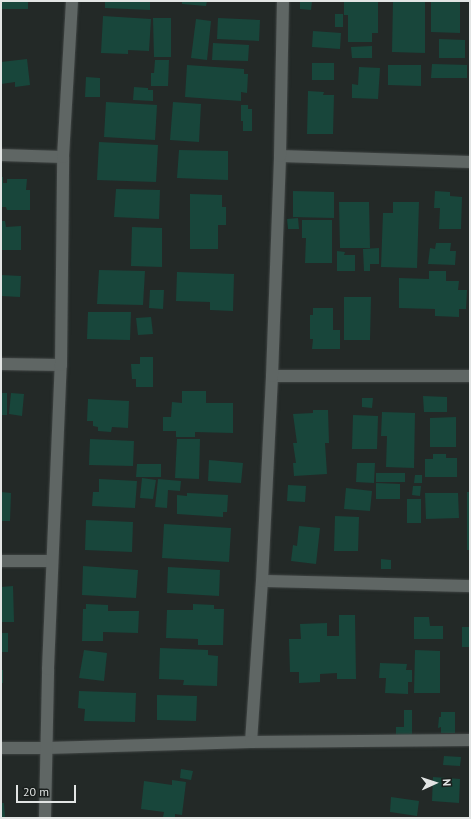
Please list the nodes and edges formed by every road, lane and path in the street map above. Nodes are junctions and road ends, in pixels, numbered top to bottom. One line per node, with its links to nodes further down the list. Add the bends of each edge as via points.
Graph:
1 (72, 1): 5 (street)
2 (283, 1): 4 (street)
3 (1, 155): 5 (street)
4 (280, 156): 6 (street); 9 (street)
5 (63, 157): 8 (street)
6 (470, 162)
7 (1, 364): 8 (street)
8 (61, 365): 12 (street)
9 (272, 376): 10 (street); 13 (street)
10 (470, 376)
11 (1, 561): 12 (street)
12 (52, 562): 18 (street)
13 (262, 581): 14 (street); 16 (street)
14 (470, 586)
15 (470, 740): 16 (street)
16 (252, 742): 18 (street)
17 (1, 748): 18 (street)
18 (46, 748): 19 (street)
19 (45, 818)

